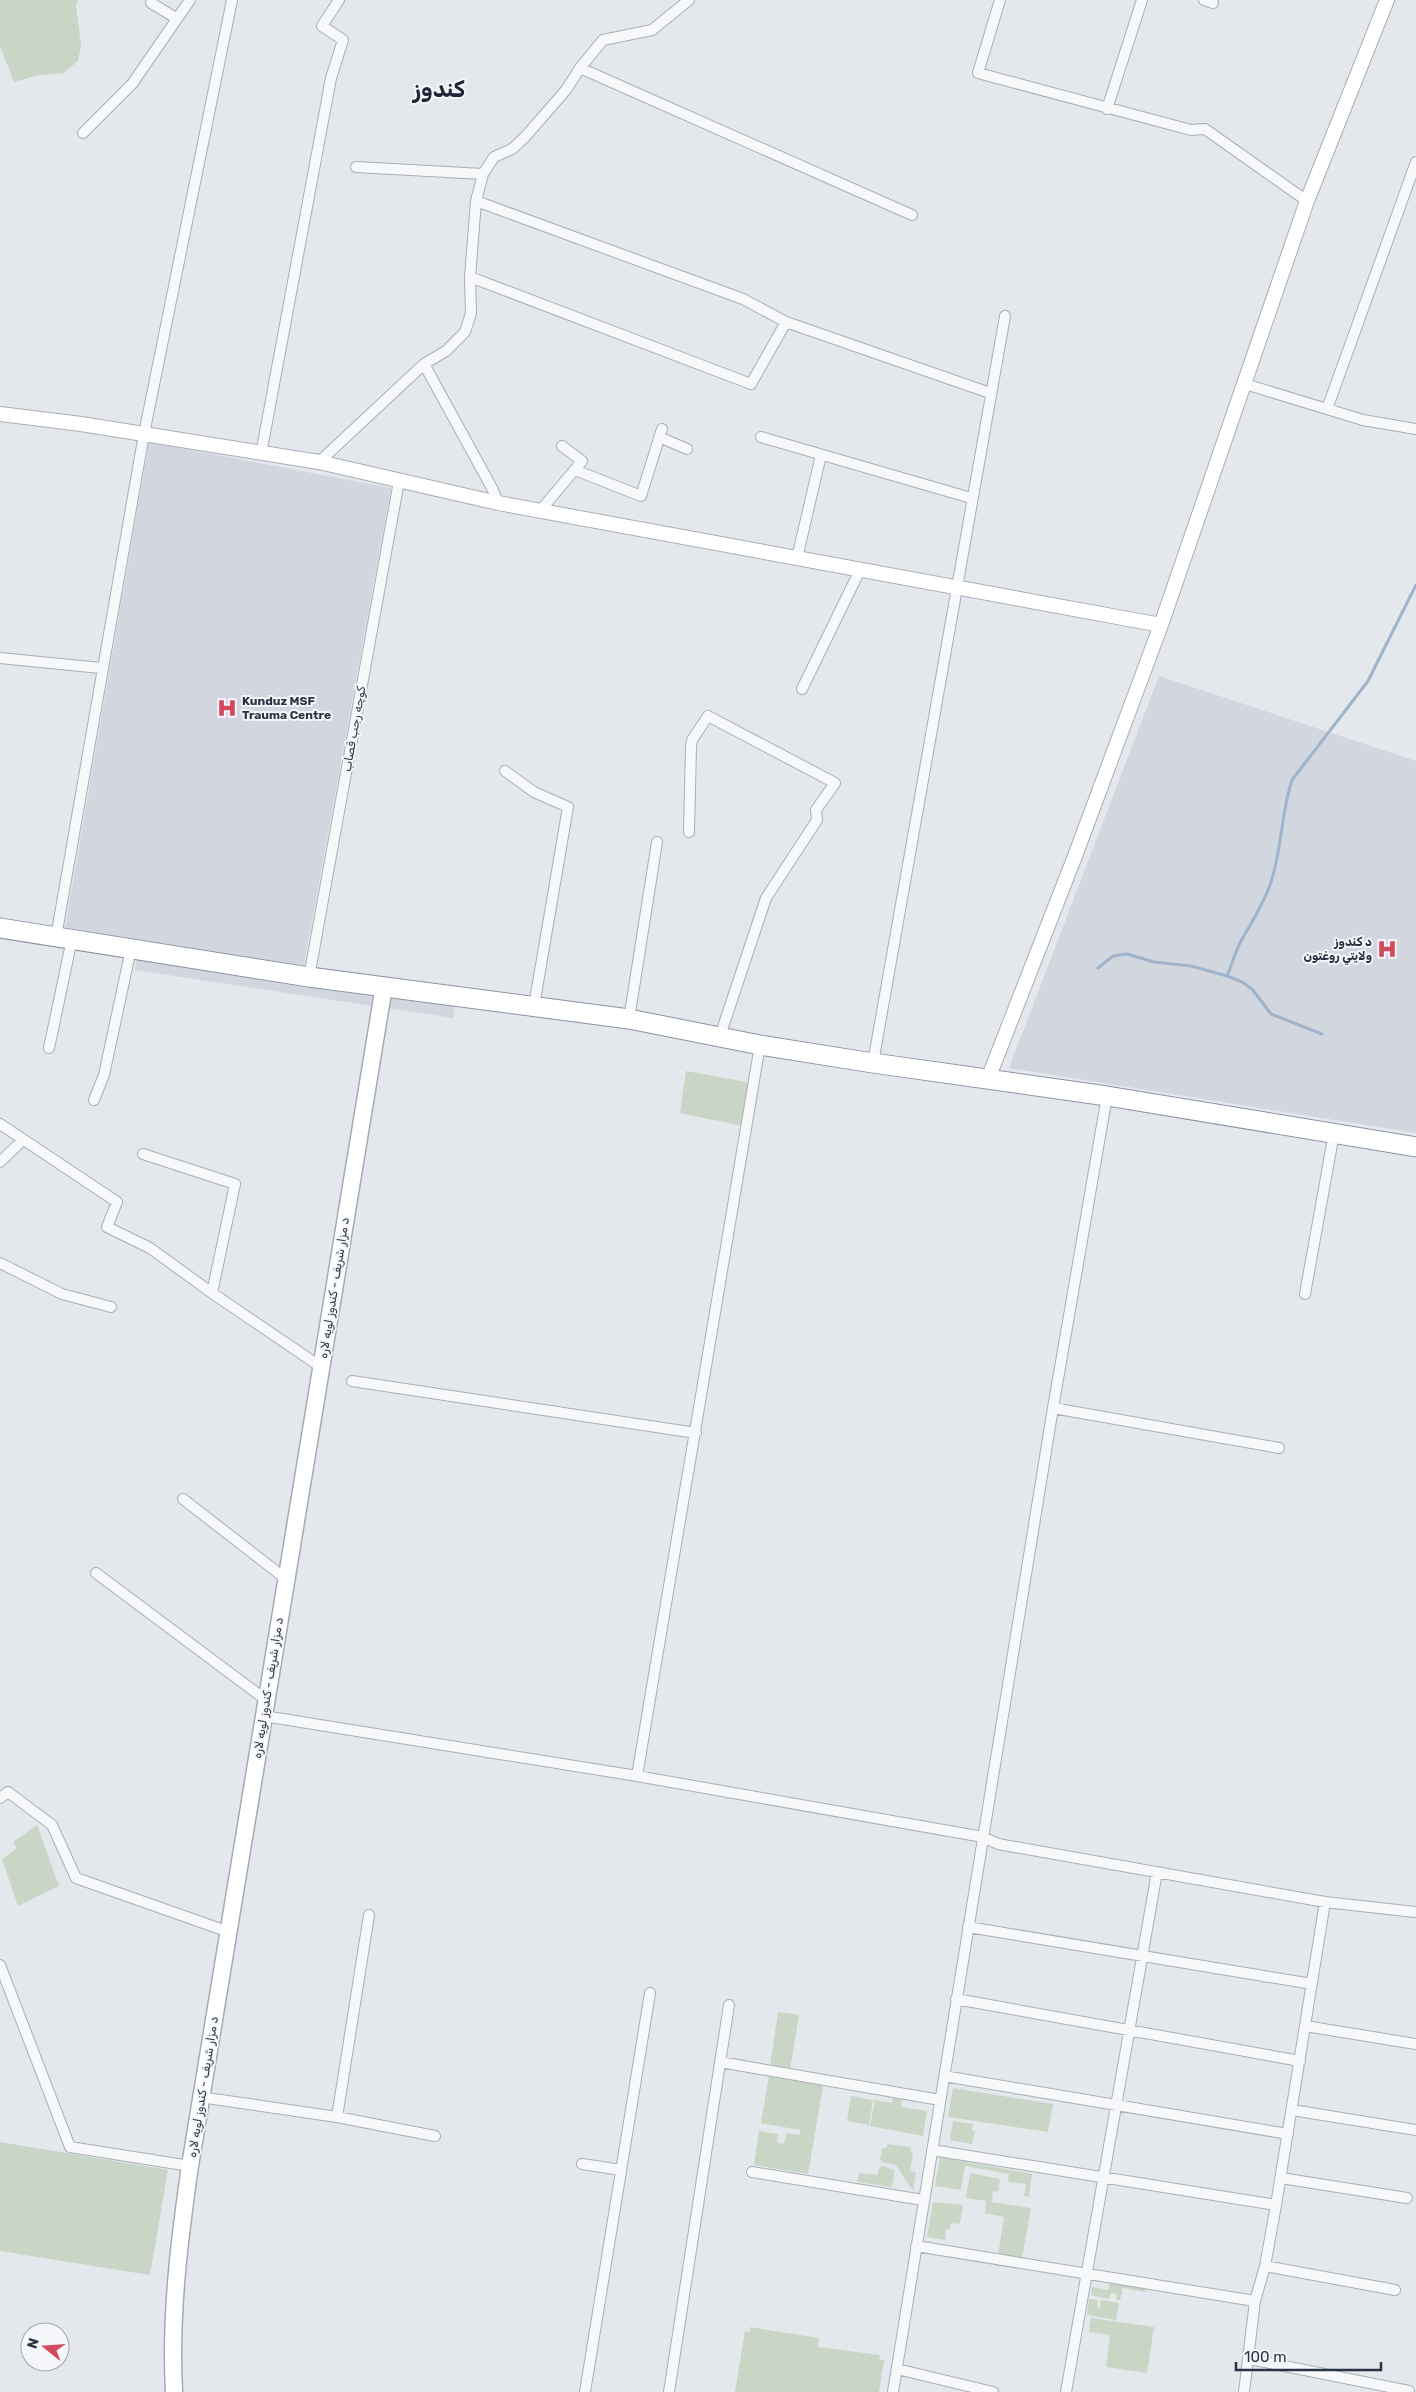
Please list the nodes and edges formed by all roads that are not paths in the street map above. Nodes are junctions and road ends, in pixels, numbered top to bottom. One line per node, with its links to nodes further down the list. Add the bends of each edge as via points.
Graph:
1 (152, 0): 9 (street, via 151,3)
2 (190, 0): 9 (street)
3 (232, 0): 28 (street)
4 (339, 0): 32 (street, via 322,26 343,40 331,78)
5 (689, 0): 10 (street, via 652,30 603,40)
6 (1000, 0): 11 (street, via 978,73)
7 (1142, 0): 11 (street)
8 (1387, 0): 16 (street)
9 (176, 18): 12 (street, via 132,84)
10 (580, 68): 15 (street, via 566,90 524,137 512,149 494,158); 18 (street)
11 (1107, 109): 16 (street, via 1190,130 1205,129)
12 (84, 133)
13 (1416, 162): 25 (street)
14 (356, 167): 15 (street)
15 (483, 174): 17 (street)
16 (1307, 200): 23 (street)
17 (476, 201): 19 (street); 21 (street, via 743,299)
18 (912, 215)
19 (470, 277): 21 (street, via 751,384); 22 (street, via 471,314 465,332 446,351)
20 (1005, 316): 24 (street)
21 (786, 322): 24 (street)
22 (424, 364): 34 (street); 38 (street)
23 (1245, 384): 25 (street); 43 (street)
24 (990, 393): 37 (street)
25 (1327, 410): 27 (street)
26 (0, 414): 28 (street)
27 (1416, 429)
28 (144, 434): 32 (street); 45 (street)
29 (761, 436): 33 (street)
30 (562, 446): 35 (street, via 582,462)
31 (687, 449): 35 (street, via 661,433 641,496)
32 (261, 454): 34 (street)
33 (821, 456): 37 (street); 40 (street)
34 (319, 462): 36 (street)
35 (575, 470): 39 (street)
36 (399, 481): 38 (street); 53 (street, کوچه رجب قصاب)
37 (972, 498): 42 (street)
38 (498, 503): 39 (street)
39 (540, 511): 40 (street)
40 (797, 558): 41 (street)
41 (860, 570): 42 (street); 46 (street)
42 (957, 588): 43 (street); 60 (street)
43 (1161, 625): 61 (street)
44 (0, 658): 45 (street)
45 (101, 668): 51 (street)
46 (802, 689)
47 (505, 771): 55 (street, via 534,792 568,807)
48 (688, 832): 57 (street, via 692,740 708,716 835,783 816,810 817,820 766,898)
49 (657, 842): 56 (street)
50 (0, 928): 51 (highway)
51 (64, 938): 52 (highway); 59 (street)
52 (131, 949): 53 (highway); 63 (street, via 104,1075)
53 (309, 977): 54 (highway)
54 (384, 986): 55 (highway); 74 (main road, د مزار شریف - کندوز لویه لاره)
55 (534, 1006): 56 (highway)
56 (628, 1019): 57 (highway)
57 (720, 1036): 58 (highway)
58 (760, 1045): 60 (highway); 77 (street)
59 (49, 1048)
60 (873, 1063): 61 (highway)
61 (988, 1079): 62 (highway)
62 (1108, 1096): 65 (highway); 76 (street)
63 (94, 1100)
64 (0, 1124): 66 (street)
65 (1334, 1133): 67 (highway); 72 (street)
66 (22, 1140): 69 (street); 71 (street, via 117,1202 107,1227 150,1248)
67 (1416, 1147)
68 (143, 1154): 71 (street, via 234,1184)
69 (0, 1162)
70 (0, 1263): 73 (street, via 62,1294)
71 (212, 1293): 74 (street)
72 (1304, 1294)
73 (111, 1307)
74 (321, 1366): 81 (main road, د مزار شریف - کندوز لویه لاره)
75 (352, 1381): 77 (street)
76 (1053, 1408): 78 (street); 85 (street)
77 (696, 1433): 83 (street)
78 (1279, 1448)
79 (184, 1499): 81 (street)
80 (96, 1574): 82 (street)
81 (286, 1579): 82 (main road, د مزار شریف - کندوز لویه لاره)
82 (265, 1708): 83 (street); 91 (main road, د مزار شریف - کندوز لویه لاره)
83 (638, 1776): 85 (street)
84 (0, 1798): 91 (street, via 8,1792 52,1824 76,1878)
85 (983, 1837): 86 (street, via 998,1844); 90 (street)
86 (1157, 1872): 87 (street); 92 (street)
87 (1325, 1902): 88 (street); 94 (street)
88 (1415, 1912)
89 (370, 1915): 108 (street)
90 (968, 1927): 92 (street); 96 (street)
91 (229, 1932): 104 (main road, د مزار شریف - کندوز لویه لاره)
92 (1142, 1956): 94 (street); 99 (street)
93 (0, 1965): 114 (street, via 70,2147)
94 (1312, 1984): 98 (street)
95 (650, 1993): 115 (street)
96 (956, 1999): 99 (street); 103 (street)
97 (729, 2005): 102 (street)
98 (1305, 2026): 100 (street); 101 (street)
99 (1129, 2030): 101 (street); 106 (street)
100 (1416, 2044)
101 (1300, 2061): 107 (street)
102 (720, 2062): 105 (street); 132 (street)
103 (944, 2076): 105 (street); 106 (street)
104 (200, 2096): 108 (street); 114 (main road, د مزار شریف - کندوز لویه لاره)
105 (940, 2100): 112 (street)
106 (1116, 2105): 110 (street); 117 (street)
107 (1292, 2110): 109 (street); 110 (street)
108 (337, 2117): 111 (street)
109 (1416, 2130)
110 (1288, 2134): 118 (street)
111 (435, 2136)
112 (932, 2150): 117 (street); 120 (street)
113 (582, 2164): 115 (street)
114 (190, 2166): 130 (main road, د مزار شریف - کندوز لویه لاره, via 175,2288)
115 (621, 2170): 131 (street)
116 (752, 2172): 120 (street)
117 (1103, 2178): 121 (street); 124 (street)
118 (1281, 2178): 119 (street); 121 (street)
119 (1407, 2198)
120 (924, 2200): 122 (street)
121 (1276, 2206): 123 (street)
122 (916, 2246): 124 (street); 128 (street)
123 (1265, 2266): 125 (street); 126 (street)
124 (1086, 2274): 126 (street); 135 (street)
125 (1395, 2290)
126 (1255, 2301): 127 (street)
127 (1250, 2359): 129 (street); 136 (street)
128 (897, 2369): 133 (street); 134 (street)
129 (1409, 2391)
130 (174, 2392)
131 (585, 2392)
132 (669, 2392)
133 (893, 2392)
134 (993, 2392)
135 (1066, 2392)
136 (1244, 2392)

